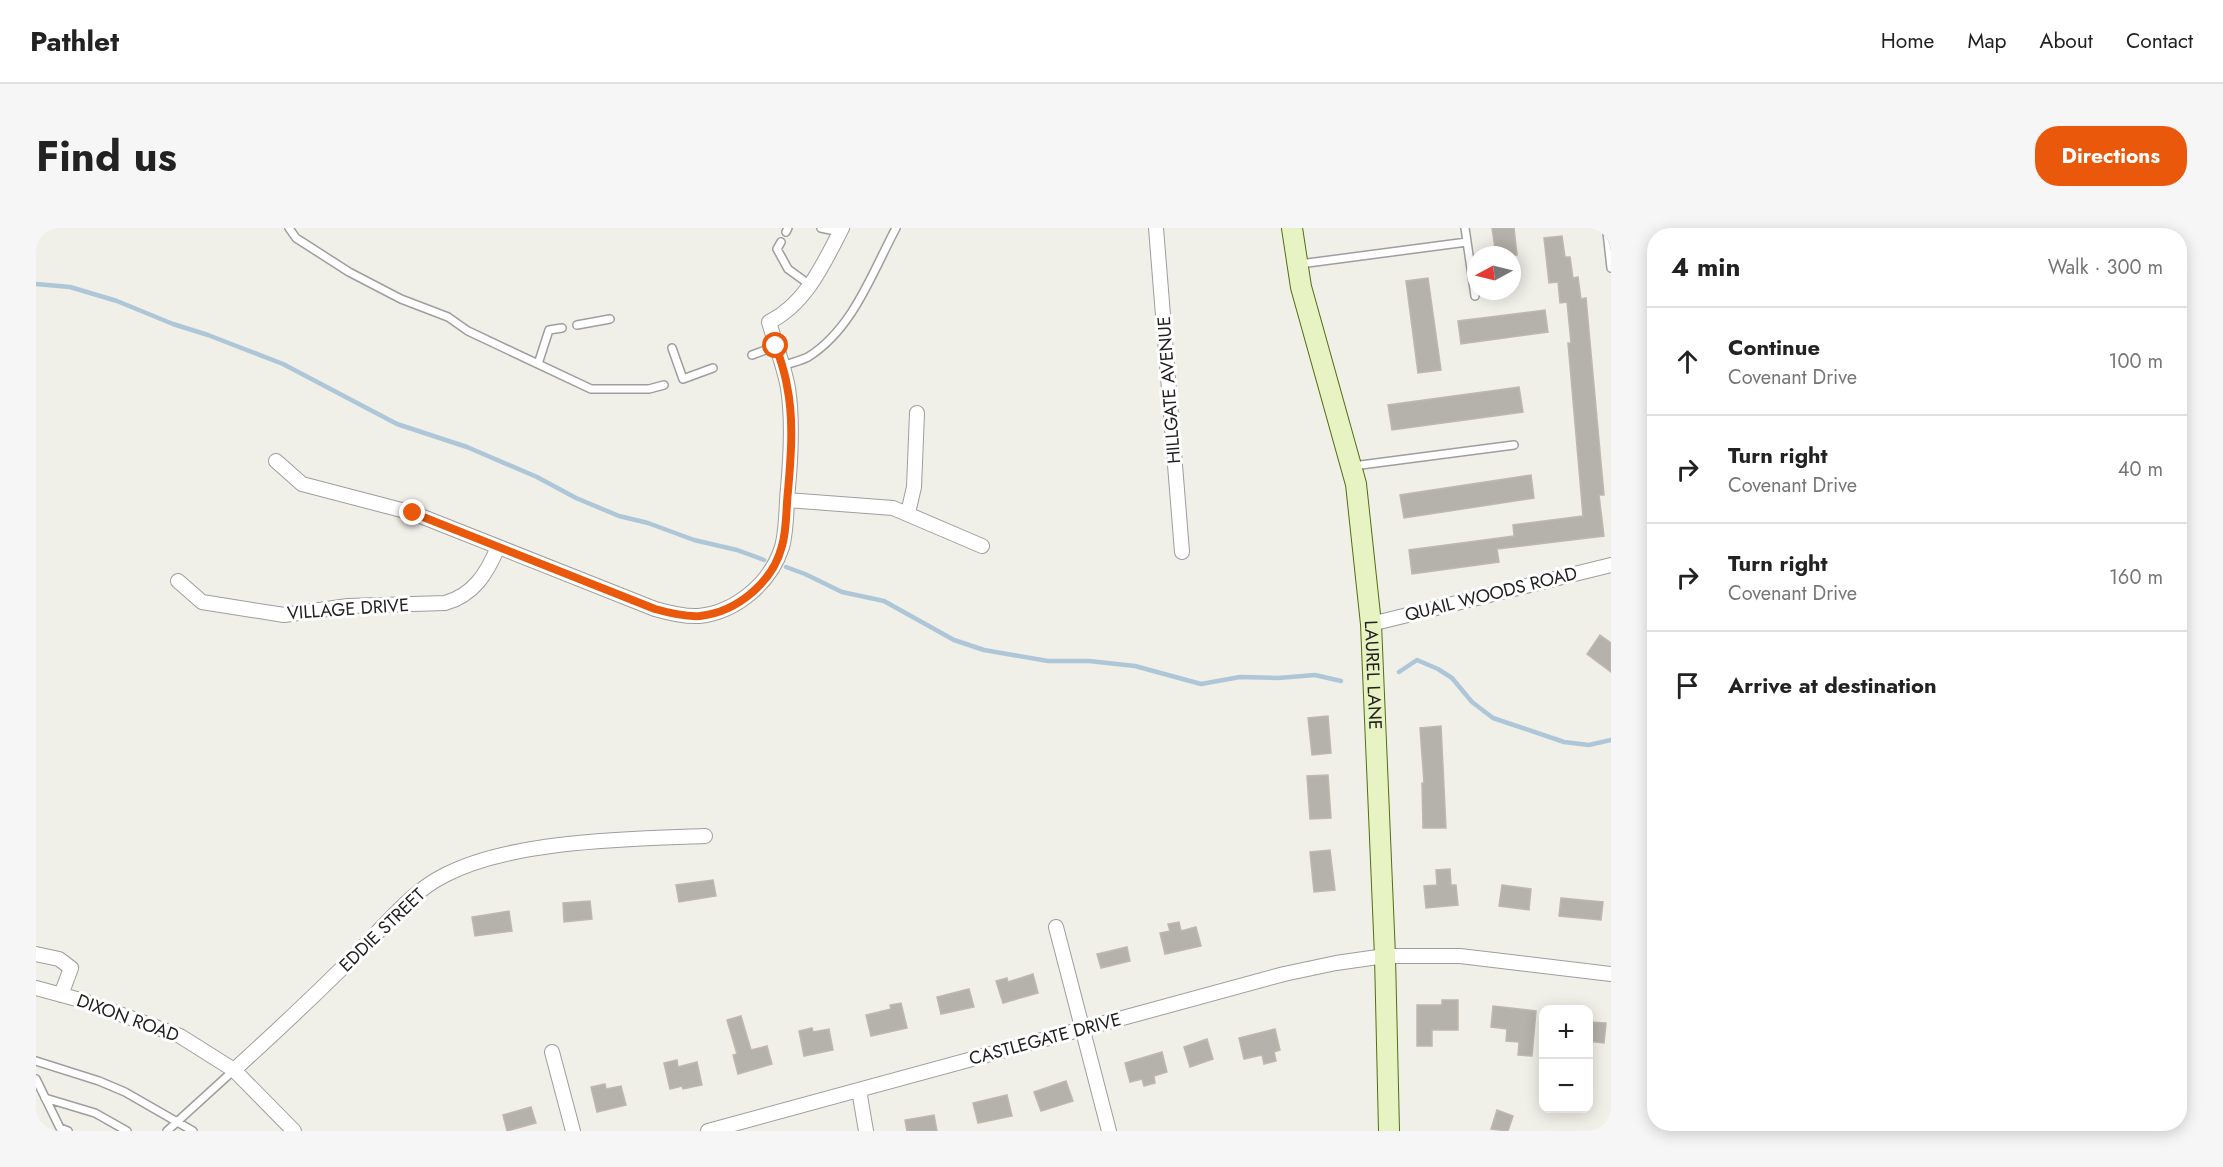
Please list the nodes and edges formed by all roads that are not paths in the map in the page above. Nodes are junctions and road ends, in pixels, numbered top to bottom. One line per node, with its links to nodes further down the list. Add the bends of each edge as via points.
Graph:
1 (289, 228): 21 (lane, via 296,238 349,273 448,317 468,331)
2 (821, 228): 7 (lane)
3 (896, 228): 22 (lane, via 847,321 825,345 806,358)
4 (1156, 228): 33 (street, HILLGATE AVENUE)
5 (1292, 228): 12 (street, LAUREL LANE)
6 (1465, 228): 10 (lane)
7 (841, 230): 14 (street)
8 (1607, 232): 13 (lane)
9 (781, 242): 14 (lane, via 777,249 788,269)
10 (1467, 242): 11 (lane); 12 (lane)
11 (1468, 246)
12 (1297, 265): 28 (street, LAUREL LANE)
13 (1611, 268)
14 (810, 285): 18 (street, via 798,303 769,322)
15 (610, 319): 16 (lane)
16 (577, 325)
17 (562, 328): 21 (lane, via 549,330)
18 (776, 346): 20 (lane); 22 (street)
19 (672, 348): 23 (lane, via 683,379)
20 (752, 355)
21 (538, 364): 24 (lane, via 591,389 649,389)
22 (782, 366): 29 (street, via 790,404)
23 (713, 368)
24 (664, 385)
25 (917, 413): 30 (street, via 914,487)
26 (1514, 445): 28 (lane)
27 (276, 461): 32 (street, via 302,484 413,513)
28 (1351, 466): 36 (street, LAUREL LANE)
29 (787, 500): 30 (street, via 893,508); 32 (street, via 782,546 773,568 741,601 699,616 655,609)
30 (908, 513): 31 (street)
31 (982, 546)
32 (498, 547): 35 (street, VILLAGE DRIVE, via 474,587 445,603 348,606 284,615 202,602)
33 (1182, 552)
34 (1611, 565): 36 (street, QUAIL WOODS ROAD)
35 (178, 581)
36 (1371, 624): 40 (street, LAUREL LANE)
37 (705, 836): 47 (street, EDDIE STREET, via 528,850 478,862 444,876 408,901)
38 (1056, 927): 44 (street)
39 (36, 954): 43 (street, via 59,959 71,968)
40 (1385, 956): 41 (street, CASTLEGATE DRIVE, via 1460,956); 44 (street, CASTLEGATE DRIVE, via 1284,974); 61 (street, LAUREL LANE)
41 (1611, 974)
42 (36, 988): 43 (street, DIXON ROAD)
43 (62, 994): 47 (street, DIXON ROAD, via 180,1036)
44 (1083, 1029): 49 (street, CASTLEGATE DRIVE); 60 (street)
45 (552, 1052): 57 (street)
46 (36, 1061): 51 (lane, via 108,1085)
47 (234, 1070): 51 (lane); 56 (street, DIXON ROAD)
48 (36, 1079): 50 (lane)
49 (860, 1090): 58 (street, CASTLEGATE DRIVE); 59 (street)
50 (45, 1098): 52 (lane, via 60,1128); 53 (lane, via 95,1113)
51 (179, 1122): 54 (lane); 55 (lane)
52 (68, 1131)
53 (127, 1131)
54 (167, 1131)
55 (193, 1131)
56 (294, 1131)
57 (573, 1131)
58 (708, 1131)
59 (866, 1131)
60 (1109, 1131)
61 (1389, 1131)

